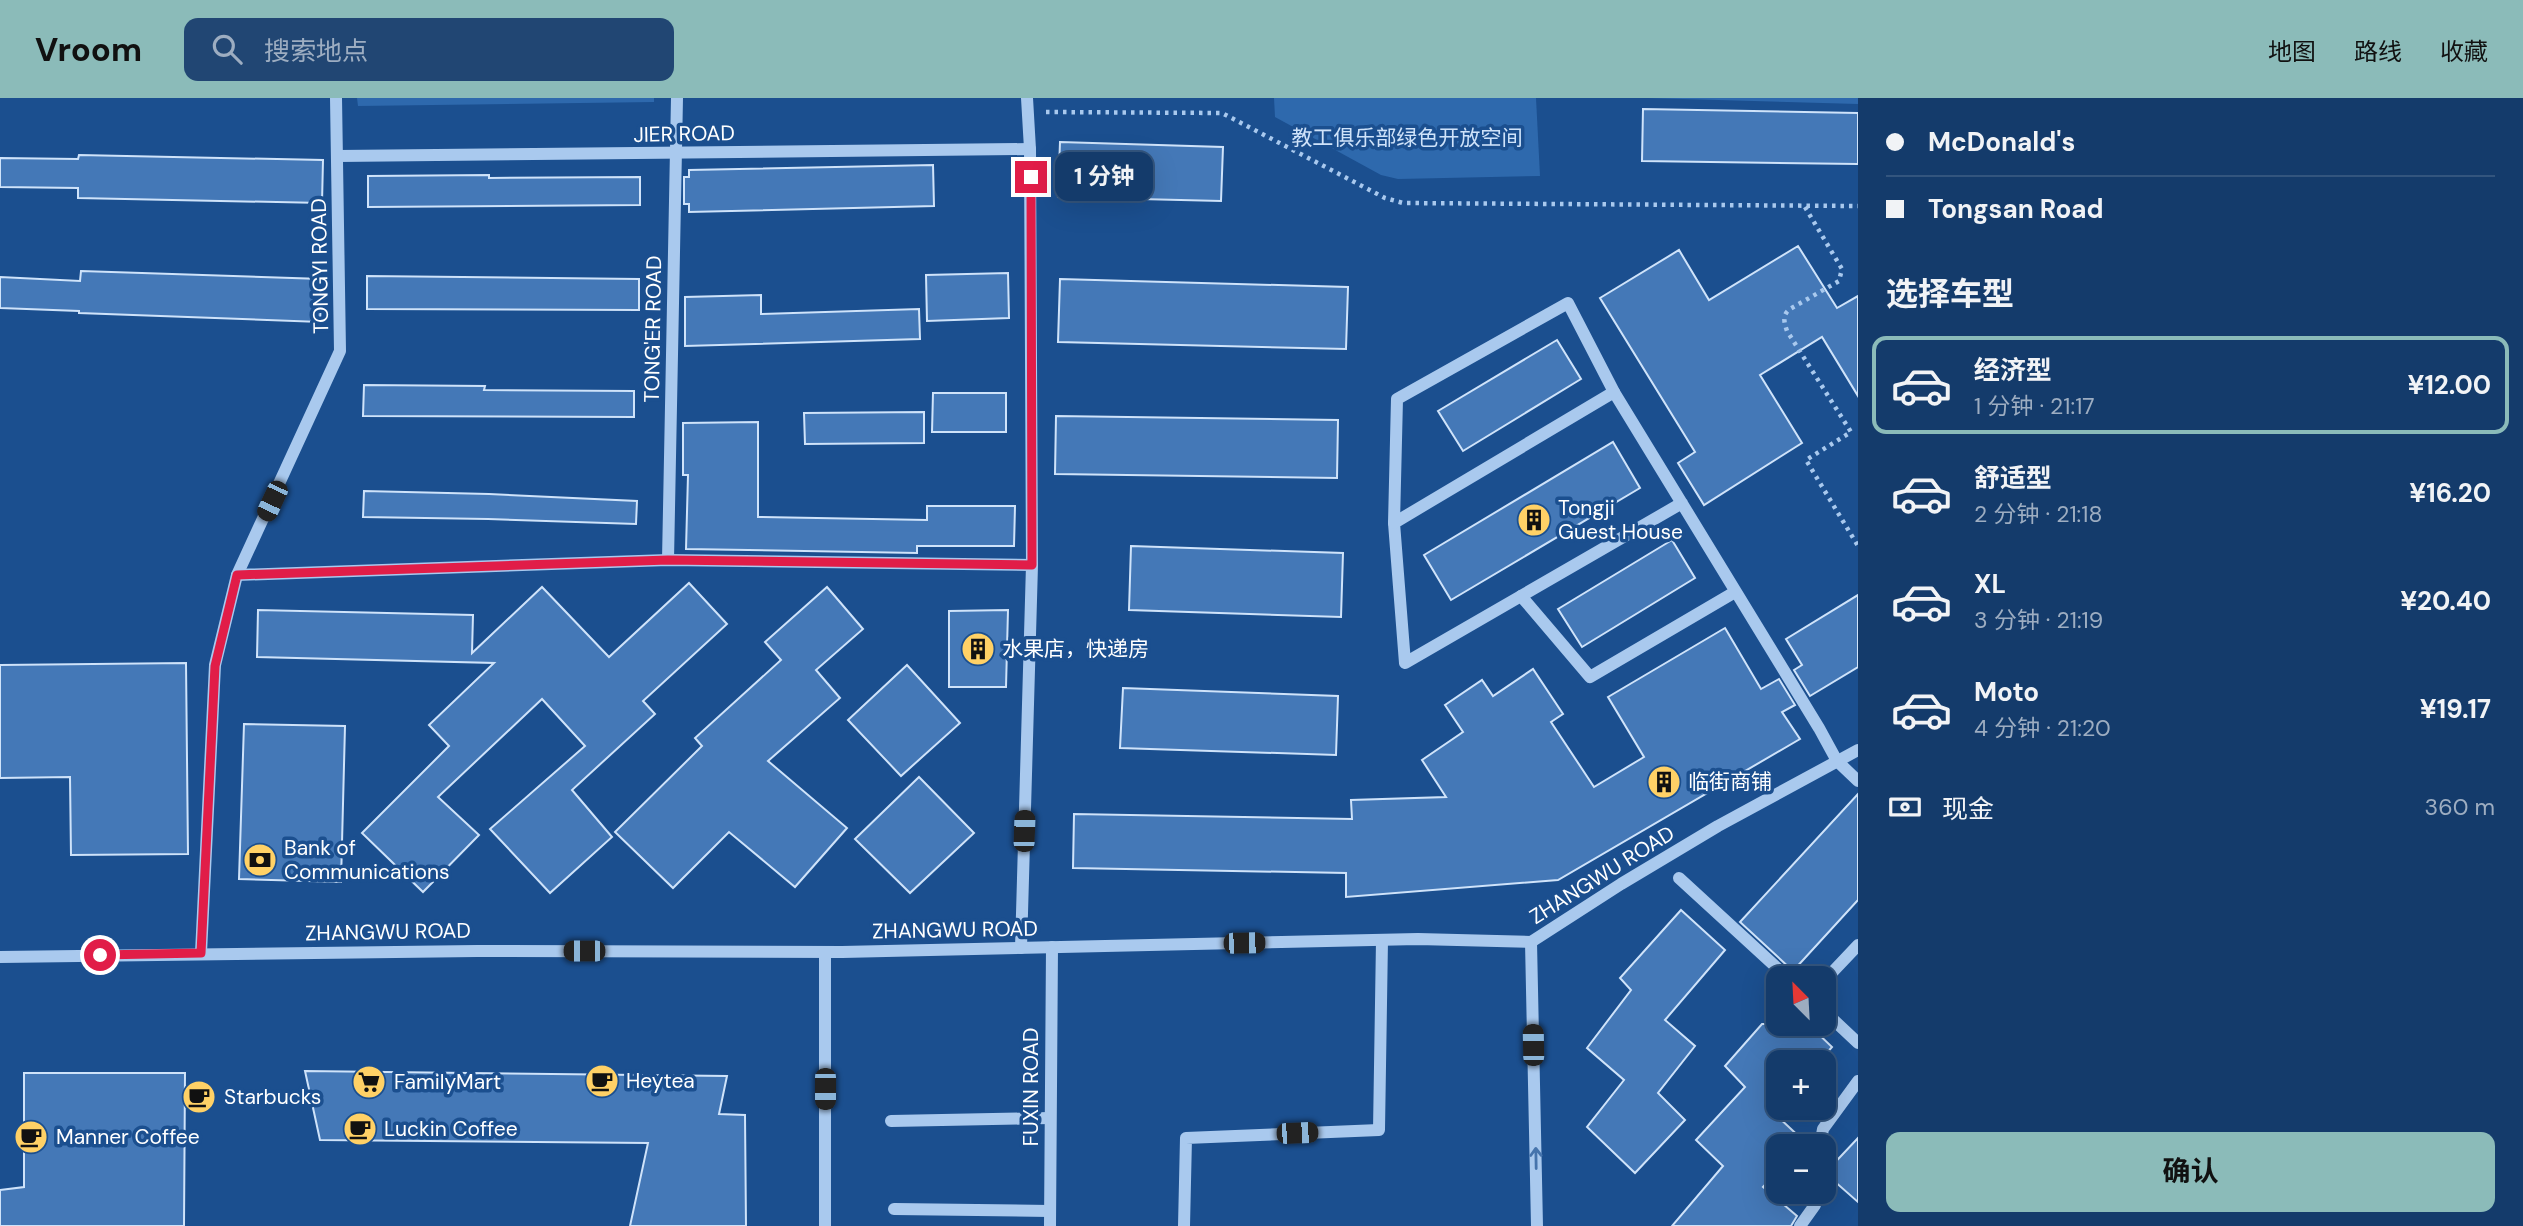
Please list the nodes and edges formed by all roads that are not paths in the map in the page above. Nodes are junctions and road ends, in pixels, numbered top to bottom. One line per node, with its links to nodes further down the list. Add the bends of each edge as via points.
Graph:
1 (336, 98): 6 (street, TONGYI ROAD)
2 (677, 98): 5 (street, TONG'ER ROAD)
3 (1027, 98): 4 (street)
4 (1030, 149): 5 (street, JIER ROAD); 11 (street)
5 (677, 153): 6 (street, JIER ROAD); 10 (street, TONG'ER ROAD)
6 (338, 156): 12 (street, TONGYI ROAD, via 340,351)
7 (1614, 392): 8 (street); 9 (street); 9 (street, via 1569,303 1397,399)
8 (1682, 503): 13 (street); 14 (street)
9 (1394, 523): 14 (street, via 1405,663)
10 (668, 560): 11 (street); 12 (street)
11 (1032, 565): 23 (street)
12 (237, 575): 25 (street, TONGYI ROAD, via 215,666)
13 (1735, 592): 14 (street, via 1590,677); 16 (street)
14 (1521, 596)
15 (1858, 750): 16 (street, ZHANGWU ROAD)
16 (1837, 761): 17 (street); 20 (street, ZHANGWU ROAD, via 1707,833)
17 (1858, 781)
18 (1679, 878): 27 (street)
19 (1382, 940): 20 (street, ZHANGWU ROAD); 22 (street, ZHANGWU ROAD); 40 (street, via 1379,1130 1186,1138)
20 (1531, 942): 41 (street, one-way to 20)
21 (1858, 945): 28 (street)
22 (1052, 947): 23 (street, ZHANGWU ROAD); 32 (street, FUXIN ROAD)
23 (1021, 948): 24 (street, ZHANGWU ROAD)
24 (825, 951): 25 (street, ZHANGWU ROAD); 38 (street)
25 (201, 953): 26 (street, ZHANGWU ROAD)
26 (0, 957)
27 (1775, 966)
28 (1836, 968)
29 (1836, 1022): 30 (street)
30 (1858, 1043)
31 (1858, 1081): 34 (street)
32 (1050, 1118): 33 (street); 37 (street, FUXIN ROAD)
33 (891, 1121)
34 (1822, 1134)
35 (1815, 1204): 42 (street)
36 (894, 1209): 37 (street)
37 (1050, 1211): 39 (street, FUXIN ROAD)
38 (825, 1226)
39 (1050, 1226)
40 (1184, 1226)
41 (1537, 1226)
42 (1800, 1226)

